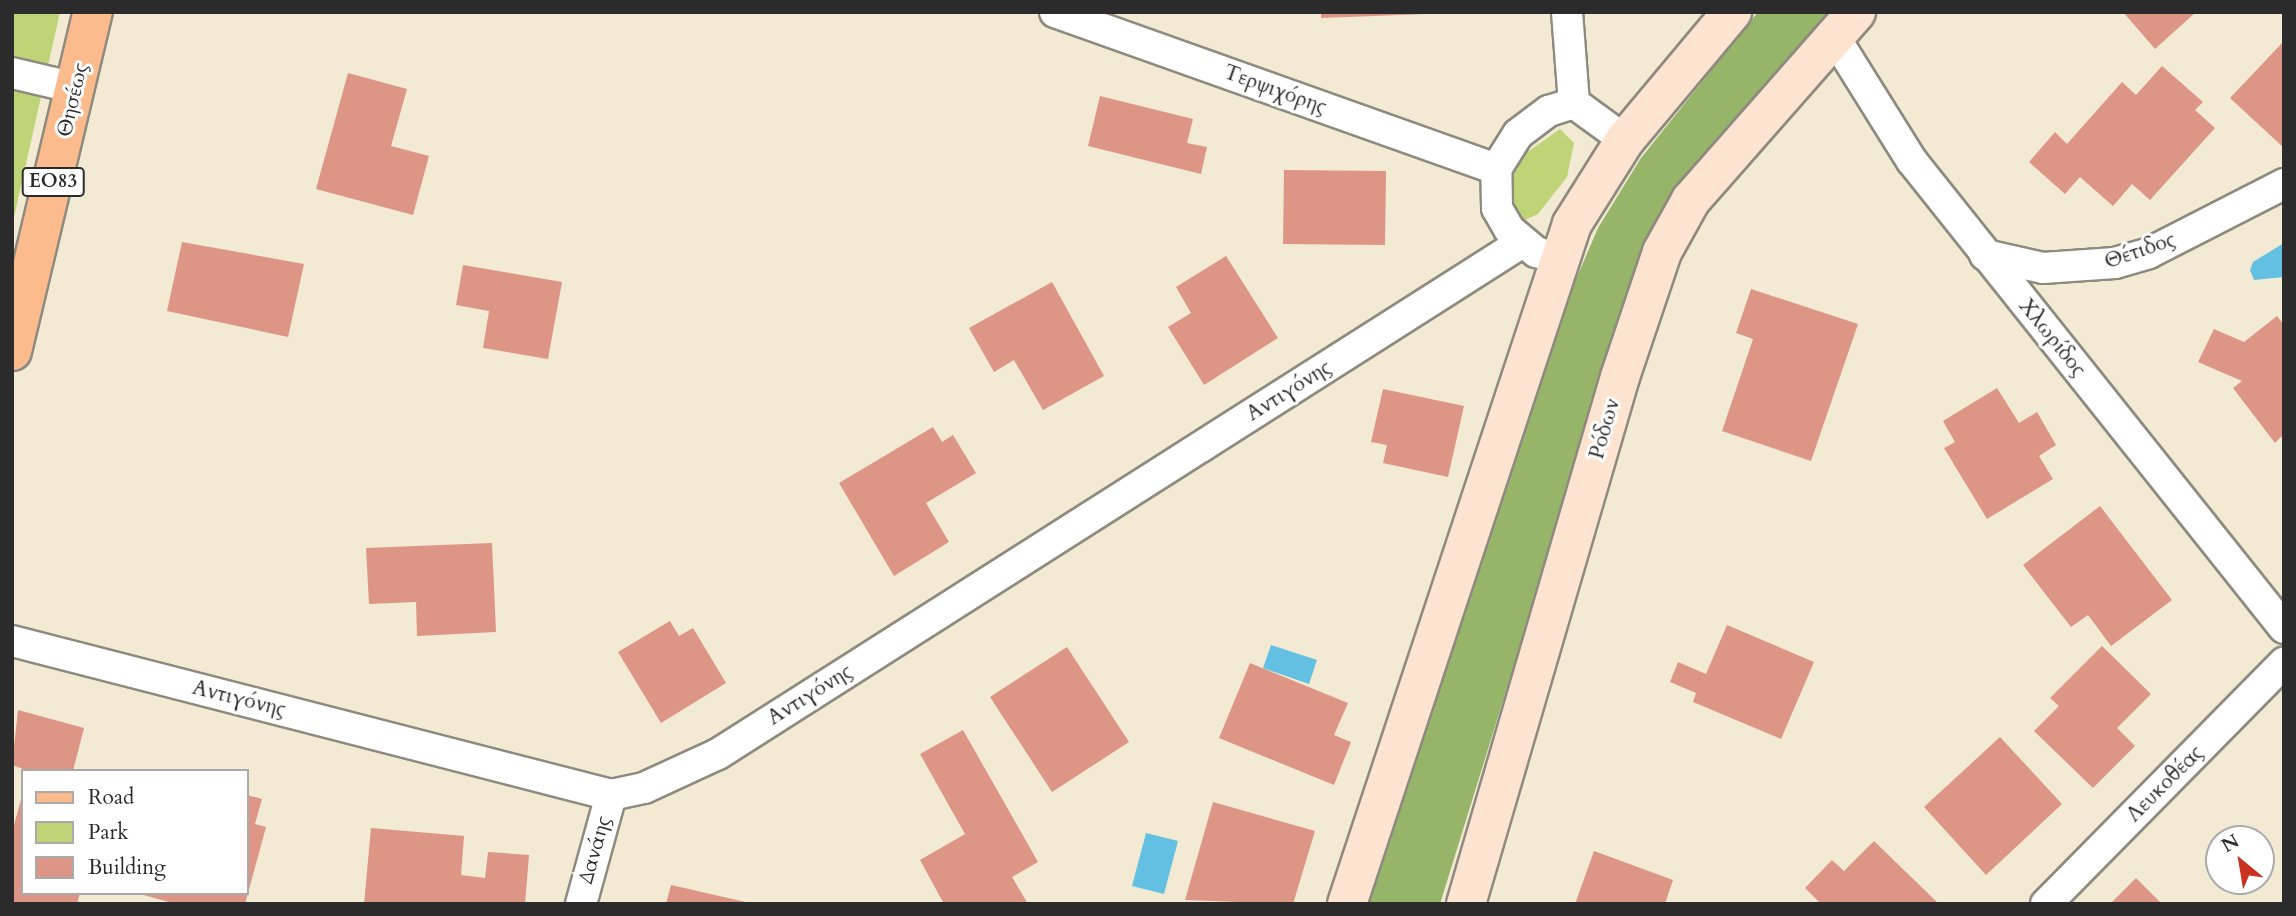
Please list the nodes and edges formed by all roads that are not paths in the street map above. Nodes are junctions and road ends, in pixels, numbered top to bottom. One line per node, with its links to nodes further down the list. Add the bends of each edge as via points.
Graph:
1 (93, 12): 7 (main road, Θησέως / ΕΟ83)
2 (1055, 12): 10 (street, Τερψιχόρης)
3 (1567, 12): 8 (street)
4 (1732, 12): 9 (street)
5 (1846, 25): 13 (street, Χλωρίδος, via 1912,161); 22 (street, Ρόδων, via 1691,200 1662,252 1620,377)
6 (12, 73): 7 (street)
7 (76, 88): 15 (main road, Θησέως / ΕΟ83)
8 (1574, 103): 9 (street); 10 (street, via 1549,111 1517,134)
9 (1625, 140): 14 (street, via 1572,223)
10 (1496, 169): 12 (street, via 1497,208)
11 (2284, 184): 13 (street, Θέτιδος, via 2148,253 2115,263 2086,269 2043,268)
12 (1521, 243): 14 (street); 19 (street, Αντιγόνης, via 718,754 645,788)
13 (1985, 255): 16 (street, Χλωρίδος)
14 (1559, 259): 21 (street)
15 (12, 351)
16 (2284, 628)
17 (12, 641): 19 (street, Αντιγόνης)
18 (2284, 663): 23 (street, Λευκοθέας)
19 (611, 795): 20 (street, Δανάης)
20 (581, 904)
21 (1348, 904)
22 (1466, 904)
23 (2046, 904)

